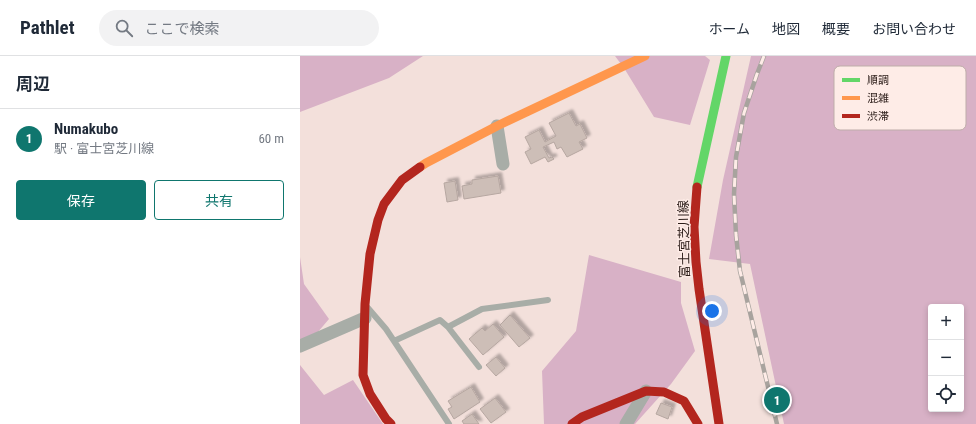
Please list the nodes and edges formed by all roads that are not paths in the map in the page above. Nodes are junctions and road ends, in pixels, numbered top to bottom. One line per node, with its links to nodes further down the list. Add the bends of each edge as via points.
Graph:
1 (645, 56): 3 (street)
2 (726, 56): 18 (street, 富士宮芝川線, via 696,190 694,227 698,282)
3 (496, 126): 4 (street); 6 (street, via 426,163 402,180 384,204 370,254)
4 (503, 164)
5 (548, 300): 8 (lane, via 482,309)
6 (365, 304): 7 (street); 9 (lane)
7 (365, 318): 10 (street); 13 (street, via 363,375 370,394)
8 (448, 328): 9 (lane, via 440,320); 11 (lane)
9 (394, 341): 14 (lane)
10 (300, 346)
11 (479, 367)
12 (646, 391): 15 (street, via 582,417); 16 (street); 17 (street, via 664,392 684,401)
13 (391, 424)
14 (449, 424)
15 (572, 424)
16 (626, 424)
17 (698, 424)
18 (719, 424)

